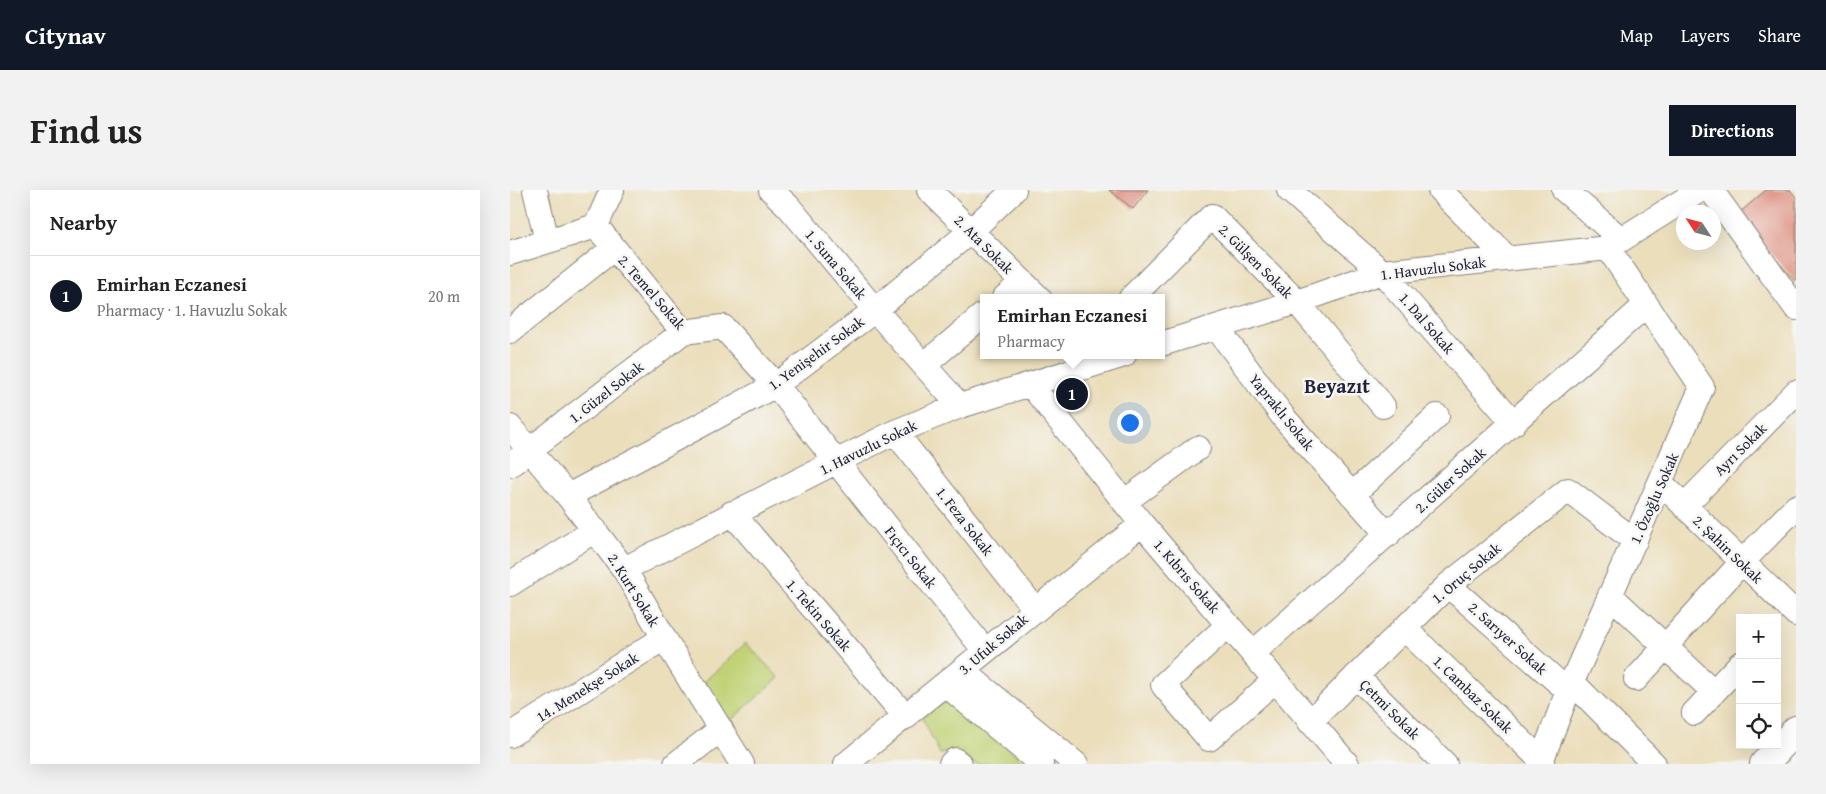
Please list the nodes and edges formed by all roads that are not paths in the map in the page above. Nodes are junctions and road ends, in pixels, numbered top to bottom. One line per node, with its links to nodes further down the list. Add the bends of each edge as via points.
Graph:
1 (535, 190): 12 (street)
2 (612, 190): 10 (street)
3 (771, 190): 24 (street, 1. Suna Sokak)
4 (929, 190): 11 (street, 2. Ata Sokak)
5 (1014, 190): 11 (street, 1. Yenişehir Sokak)
6 (1289, 190): 17 (street, 1. Dal Sokak)
7 (1440, 190): 16 (street)
8 (1564, 190): 13 (street, 1. Özoğlu Sokak)
9 (1697, 191): 13 (street, 1. Havuzlu Sokak); 23 (street)
10 (596, 226): 12 (street); 14 (street, 2. Temel Sokak)
11 (971, 231): 18 (street, 2. Ata Sokak); 24 (street, 1. Yenişehir Sokak)
12 (547, 241): 15 (street)
13 (1614, 244): 16 (street, 1. Havuzlu Sokak); 22 (street, 1. Özoğlu Sokak)
14 (614, 248): 27 (street); 28 (street, 2. Temel Sokak)
15 (510, 253)
16 (1508, 258): 17 (street, 1. Havuzlu Sokak)
17 (1382, 272): 21 (street, 1. Havuzlu Sokak); 38 (street, 1. Dal Sokak)
18 (1031, 290): 19 (street)
19 (1018, 294)
20 (1135, 294): 21 (street, 2. Gülşen Sokak, via 1212,216)
21 (1297, 302): 26 (street, 1. Havuzlu Sokak); 36 (street)
22 (1646, 305): 38 (street, 2. Güler Sokak); 45 (street, 1. Özoğlu Sokak, via 1702,387)
23 (1796, 308)
24 (875, 310): 31 (street, 1. Suna Sokak); 32 (street, 1. Yenişehir Sokak)
25 (980, 318): 31 (street)
26 (1216, 327): 29 (street, 1. Havuzlu Sokak); 46 (street, Yapraklı Sokak, via 1284,419)
27 (510, 331)
28 (682, 332): 32 (street, 2. Temel Sokak, via 723,327); 42 (street, 1. Güzel Sokak)
29 (1165, 343)
30 (1097, 359): 33 (street, 1. Havuzlu Sokak)
31 (924, 365): 35 (street, 1. Suna Sokak)
32 (776, 385): 43 (street, 2. Temel Sokak); 47 (street, 1. Yenişehir Sokak)
33 (1031, 385): 35 (street, 1. Havuzlu Sokak); 48 (street, 1. Kıbrıs Sokak)
34 (1796, 392): 49 (street, Ayrı Sokak)
35 (960, 406): 40 (street, 1. Havuzlu Sokak)
36 (1383, 406)
37 (1437, 416): 46 (street)
38 (1514, 423): 54 (street, 2. Güler Sokak)
39 (510, 427): 42 (street, 2. Kurt Sokak)
40 (895, 432): 43 (street, 1. Havuzlu Sokak); 61 (street, 1. Feza Sokak)
41 (1198, 448): 48 (street)
42 (530, 451): 44 (street, 1. Güzel Sokak); 47 (street, 2. Kurt Sokak)
43 (836, 462): 51 (street, 1. Havuzlu Sokak); 67 (street, Fıçıcı Sokak)
44 (510, 466)
45 (1660, 484): 49 (street, 2. Şahin Sokak); 55 (street, 1. Özoğlu Sokak)
46 (1352, 495): 54 (street, Yapraklı Sokak)
47 (568, 496): 53 (street, 2. Kurt Sokak)
48 (1124, 502): 52 (street, 1. Kıbrıs Sokak)
49 (1684, 506): 56 (street, 2. Şahin Sokak)
50 (1796, 507): 56 (street)
51 (732, 513): 57 (street, 1. Havuzlu Sokak); 77 (street, 1. Tekin Sokak)
52 (1142, 524): 61 (street, 3. Ufuk Sokak); 63 (street, 1. Kıbrıs Sokak)
53 (595, 530): 57 (street, 2. Kurt Sokak); 58 (street)
54 (1388, 535): 68 (street, 2. Güler Sokak)
55 (1634, 541): 59 (street, 1. Oruç Sokak, via 1568,490); 60 (street, 1. Özoğlu Sokak)
56 (1742, 562): 62 (street, 2. Şahin Sokak); 66 (street)
57 (624, 569): 65 (street, 2. Kurt Sokak)
58 (510, 584)
59 (1448, 585): 64 (street, 1. Oruç Sokak); 74 (street, 2. Sarıyer Sokak)
60 (1610, 595): 66 (street); 74 (street, 1. Özoğlu Sokak)
61 (1035, 609): 67 (street, 3. Ufuk Sokak)
62 (1796, 614)
63 (1228, 625): 68 (street, 1. Kıbrıs Sokak); 73 (street, via 1163,685 1209,739)
64 (1404, 628): 70 (street, 1. Oruç Sokak); 82 (street, 1. Cambaz Sokak)
65 (664, 638): 79 (street, 2. Kurt Sokak); 81 (street, 14. Menekşe Sokak)
66 (1666, 646): 72 (street); 75 (street)
67 (985, 651): 71 (street, 3. Ufuk Sokak)
68 (1253, 653): 73 (street, 1. Kıbrıs Sokak)
69 (1736, 668): 75 (street)
70 (1356, 676): 78 (street, 1. Oruç Sokak); 91 (street, Çetmi Sokak)
71 (953, 677): 77 (street, 3. Ufuk Sokak); 88 (street); 89 (street)
72 (1636, 679)
73 (1276, 680): 78 (street, 1. Kıbrıs Sokak)
74 (1570, 686): 82 (street, 1. Özoğlu Sokak); 92 (street, 2. Sarıyer Sokak)
75 (1714, 692): 76 (street)
76 (1694, 713)
77 (906, 717): 85 (street, 3. Ufuk Sokak)
78 (1310, 722): 90 (street, 1. Kıbrıs Sokak)
79 (720, 729): 83 (street); 84 (street, 2. Kurt Sokak)
80 (1796, 730): 93 (main road)
81 (510, 735)
82 (1541, 762)
83 (676, 764)
84 (742, 764)
85 (846, 764)
86 (951, 764): 87 (street, via 955,760)
87 (960, 764)
88 (1041, 764)
89 (1076, 764)
90 (1347, 764)
91 (1445, 764)
92 (1654, 764)
93 (1764, 764)

